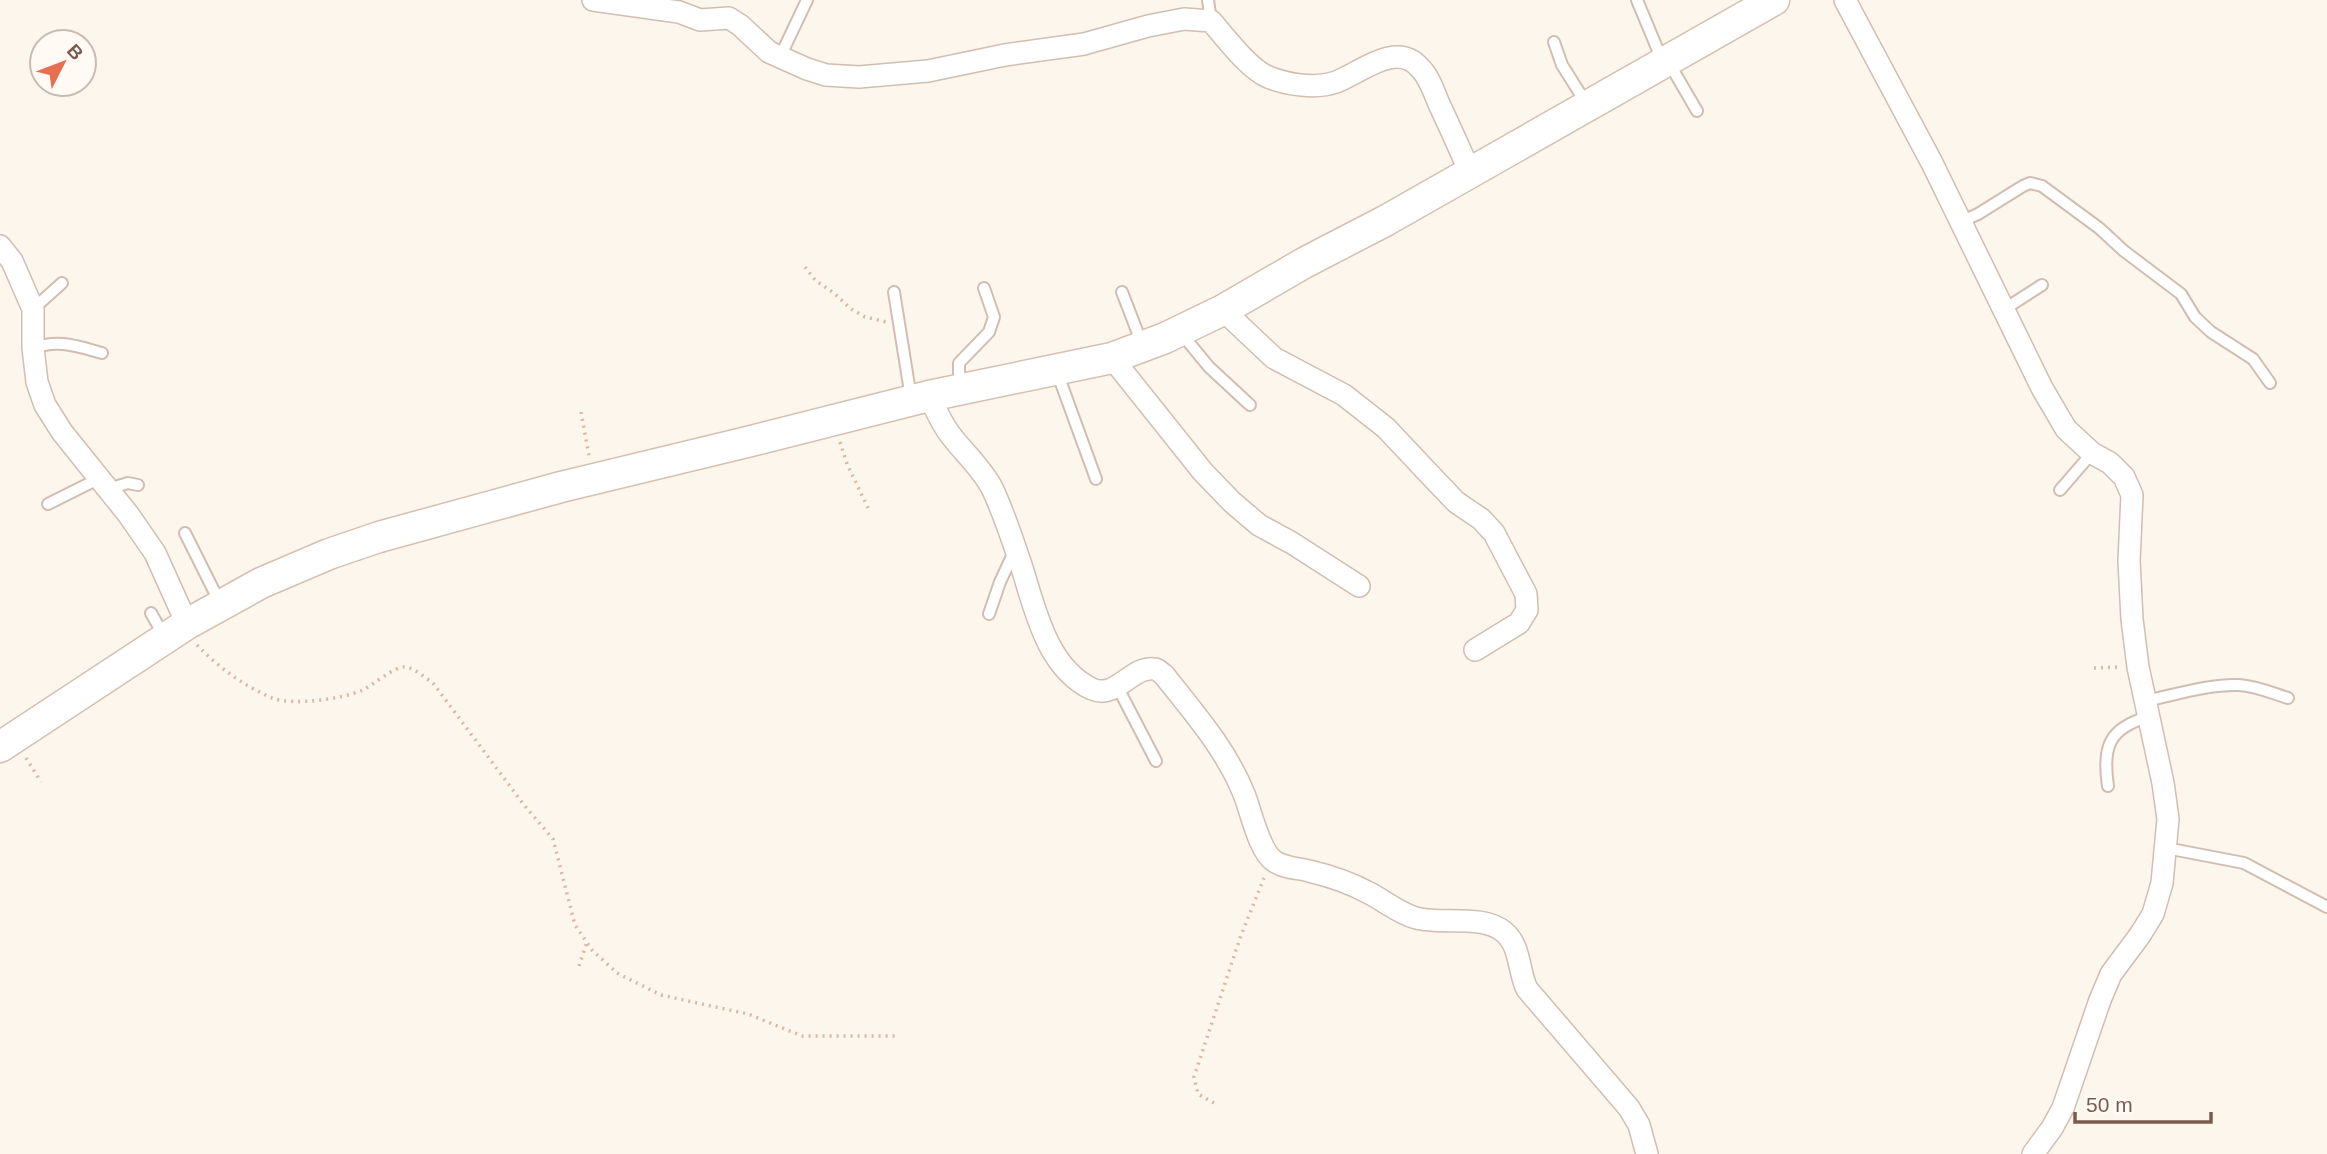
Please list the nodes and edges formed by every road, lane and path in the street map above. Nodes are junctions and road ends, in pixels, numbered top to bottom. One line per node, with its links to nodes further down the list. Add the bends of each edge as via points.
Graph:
1 (593, 0): 7 (street)
2 (807, 0): 10 (lane)
3 (1208, 0): 8 (lane)
4 (1637, 0): 11 (lane)
5 (1774, 0): 11 (street)
6 (1845, 0): 15 (street)
7 (683, 6): 10 (street, via 708,21 729,18)
8 (1211, 21): 10 (street, via 1184,19 1084,44 906,74 826,75); 14 (street, via 1251,64 1285,83 1318,86 1380,60 1410,60 1429,82)
9 (1554, 42): 12 (lane, via 1562,65)
10 (780, 57)
11 (1665, 62): 12 (street); 13 (lane)
12 (1588, 106): 14 (street)
13 (1697, 111)
14 (1470, 172): 24 (street)
15 (1960, 222): 25 (street); 33 (lane, via 2023,186 2042,186 2181,294 2196,317 2253,359)
16 (0, 246): 23 (street, via 12,261)
17 (805, 267): 26 (path, via 851,309)
18 (62, 283): 23 (lane)
19 (2042, 285): 25 (lane)
20 (984, 288): 34 (lane, via 994,317 989,332 959,363)
21 (894, 292): 26 (lane)
22 (1122, 292): 28 (lane)
23 (33, 309): 29 (street)
24 (1223, 310): 27 (street); 53 (street, via 1274,358 1344,395 1386,428 1456,502 1494,533 1526,594 1527,610 1519,623)
25 (2003, 310): 39 (street, via 2066,429)
26 (899, 324): 35 (lane)
27 (1180, 330): 28 (street); 36 (lane, via 1209,367)
28 (1143, 346): 31 (street)
29 (33, 348): 30 (lane, via 64,343); 42 (street, via 45,405 61,432)
30 (102, 353)
31 (1111, 358): 32 (street); 49 (street, via 1232,502 1259,525)
32 (1056, 369): 34 (street); 41 (lane)
33 (2270, 383)
34 (965, 388): 35 (street)
35 (920, 398): 38 (street); 48 (street, via 991,485)
36 (1250, 405)
37 (582, 412): 40 (path)
38 (836, 420): 40 (street); 46 (path, via 847,464)
39 (2092, 453): 44 (lane); 54 (street, via 2124,477 2132,495 2129,561)
40 (593, 479): 50 (street, via 329,554)
41 (1096, 479)
42 (104, 483): 43 (lane); 45 (lane); 52 (street, via 155,553)
43 (138, 485)
44 (2060, 490)
45 (48, 504)
46 (870, 512)
47 (185, 533): 50 (lane)
48 (1015, 550): 51 (lane); 56 (street, via 1044,635 1062,663 1094,691)
49 (1359, 586)
50 (221, 606): 52 (street)
51 (989, 614)
52 (171, 626): 59 (street); 65 (path, via 227,673 274,699 342,698 407,667 433,683 553,839 575,925)
53 (1475, 650)
54 (2138, 667): 55 (path); 58 (street)
55 (2094, 668)
56 (1117, 686): 60 (lane); 63 (street, via 1143,671 1155,669 1164,675 1226,755)
57 (2288, 698): 58 (lane, via 2240,685 2213,688)
58 (2147, 709): 61 (lane, via 2110,744 2105,762); 62 (street, via 2165,795)
59 (0, 747)
60 (1156, 761)
61 (2108, 786)
62 (2166, 848): 64 (lane, via 2244,863); 70 (street, via 2153,914 2111,974 2063,1108)
63 (1271, 860): 68 (path, via 1240,937 1195,1077 1198,1094); 69 (street, via 1353,885 1418,919 1495,925 1506,933 1515,945 1527,989 1629,1108)
64 (2327, 907)
65 (587, 942): 66 (path); 67 (path, via 617,973 661,995 748,1014 802,1036)
66 (579, 966)
67 (895, 1036)
68 (1214, 1103)
69 (1647, 1154)
70 (2032, 1154)

